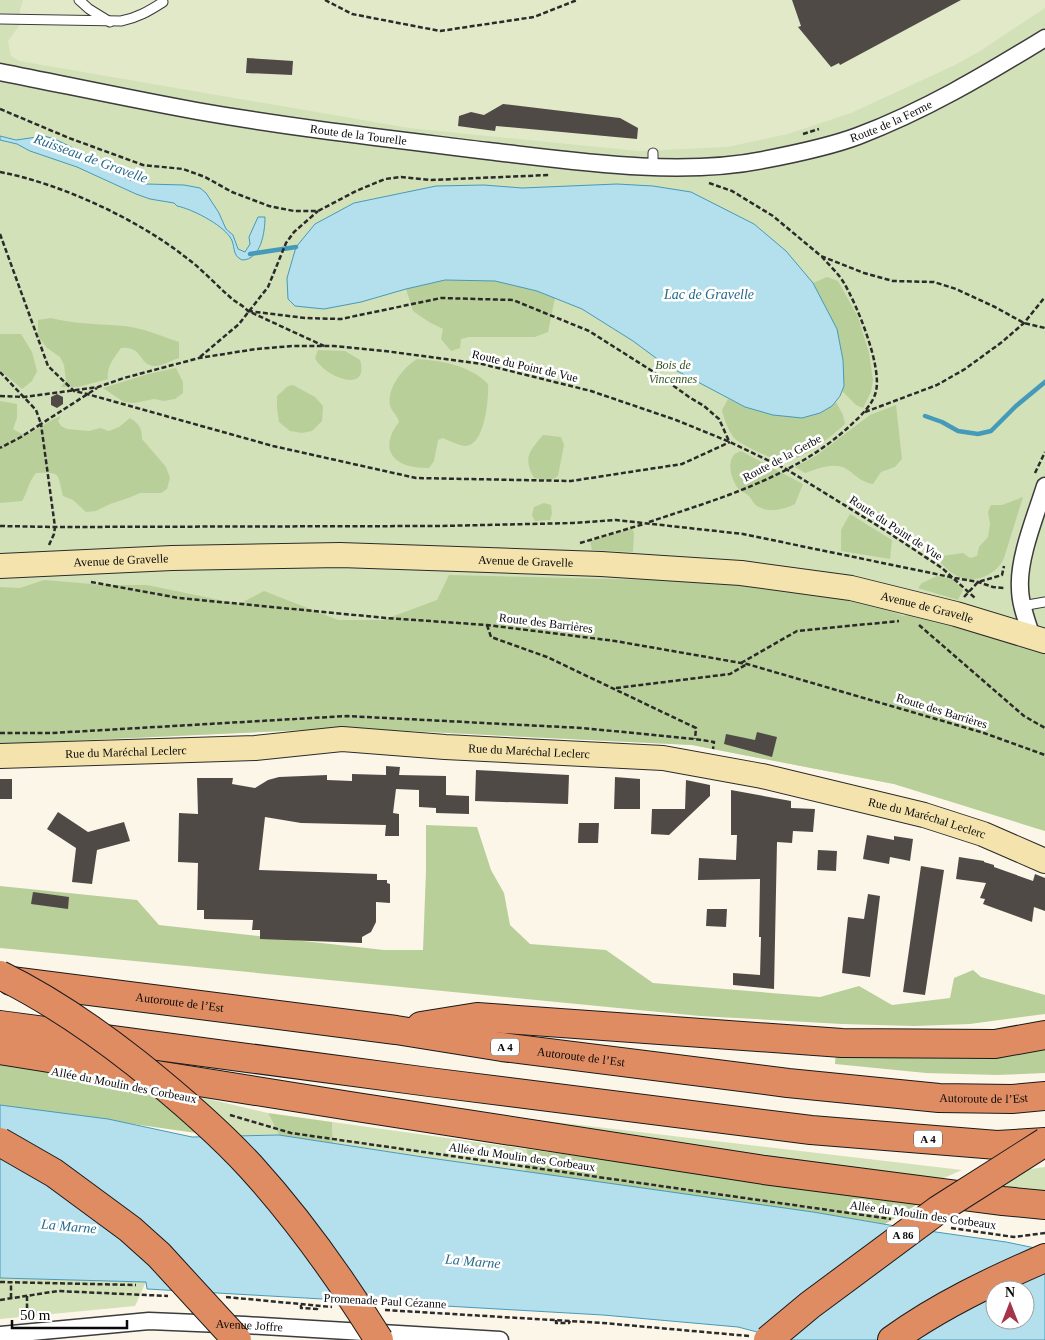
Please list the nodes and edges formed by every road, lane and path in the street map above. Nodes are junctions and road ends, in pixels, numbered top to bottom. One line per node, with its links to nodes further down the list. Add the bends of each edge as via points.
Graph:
1 (79, 0): 6 (lane)
2 (324, 0): 3 (path, via 352,14 440,31 534,17)
3 (577, 0)
4 (163, 2): 6 (lane, via 131,19)
5 (0, 19): 6 (lane)
6 (110, 22)
7 (1045, 38): 12 (street, Route de la Ferme, via 934,102 856,137 763,160)
8 (0, 72): 12 (street, Route de la Tourelle, via 199,111 326,130 535,156)
9 (0, 109): 16 (path, via 143,165 182,168 269,206 294,212)
10 (818, 130): 11 (path)
11 (801, 135)
12 (722, 166)
13 (0, 172): 20 (path, via 67,193 140,225 185,256)
14 (550, 175): 16 (path, via 385,179)
15 (701, 181): 18 (path, via 732,191 773,216)
16 (318, 211): 20 (path, via 286,243 268,287)
17 (0, 234): 27 (path, via 48,366)
18 (821, 256): 21 (path, via 864,273 893,280 934,282 956,289); 31 (path, Route de la Gerbe, via 844,282 867,332 876,371 876,391)
19 (1045, 297): 21 (path)
20 (248, 311): 23 (path); 24 (path, via 239,324); 33 (path, via 341,319 441,298 512,300 589,331 660,376 719,418)
21 (1024, 323): 22 (path); 31 (path, via 965,369 937,385)
22 (1045, 328)
23 (326, 346): 24 (path, Route du Point de Vue, via 256,349); 33 (path, Route du Point de Vue, via 432,357 529,374 592,390)
24 (199, 358): 26 (path, Route du Point de Vue)
25 (0, 372): 30 (path)
26 (98, 387): 27 (path, Route du Point de Vue); 28 (path)
27 (74, 390): 28 (path); 30 (path, Route du Point de Vue)
28 (87, 394): 32 (path); 33 (path, via 273,446 416,478 571,481 682,464)
29 (0, 396): 30 (path, Route du Point de Vue)
30 (24, 398): 32 (path, via 36,410)
31 (865, 412): 35 (path, Route de la Gerbe, via 840,436)
32 (41, 424): 34 (path); 39 (path)
33 (730, 442): 35 (path, Route du Point de Vue)
34 (0, 448)
35 (786, 469): 37 (path, Route de la Gerbe, via 739,491); 43 (path, Route du Point de Vue)
36 (1045, 486): 46 (street, via 1026,547)
37 (647, 523): 39 (path, via 616,520 440,526); 40 (path, Route de la Gerbe); 43 (path, via 743,534)
38 (0, 526): 39 (path)
39 (55, 528): 41 (path)
40 (577, 544)
41 (45, 550)
42 (0, 566): 51 (street, Avenue de Gravelle, via 340,555 602,564 767,575 851,588)
43 (955, 578): 45 (path); 47 (path, Route du Point de Vue)
44 (85, 582): 54 (path, Route des Barrières, via 179,598)
45 (978, 582): 46 (path, via 1008,589); 47 (path)
46 (1019, 587): 50 (street)
47 (968, 592): 48 (path, Route du Point de Vue); 51 (path)
48 (978, 602)
49 (1045, 602): 50 (lane)
50 (1022, 606): 55 (street)
51 (956, 614): 55 (street, Avenue de Gravelle)
52 (913, 620): 59 (path, via 1024,716)
53 (904, 621): 56 (path, via 797,630)
54 (487, 625): 56 (path, Route des Barrières, via 615,640); 58 (path, via 491,638 547,657)
55 (1038, 639)
56 (741, 663): 57 (path, Route des Barrières)
57 (747, 664): 58 (path, via 730,674); 61 (path, Route des Barrières, via 984,732)
58 (614, 688): 60 (path, via 696,728)
59 (1045, 728)
60 (696, 739)
61 (1045, 755)
62 (0, 756): 63 (street, Rue du Maréchal Leclerc, via 255,748 342,739 663,758 762,776 924,815 983,834)
63 (1045, 861)
64 (0, 975): 96 (highway, bridge, via 96,1032 181,1099 250,1167 305,1234)
65 (0, 980): 67 (highway, Autoroute de l’Est / A 4)
66 (0, 1025): 73 (highway, A 4, via 810,1130 997,1145)
67 (396, 1030): 68 (highway, via 477,1017 842,1043 996,1044); 70 (highway, Autoroute de l’Est / A 4, via 788,1083 939,1098)
68 (1045, 1035)
69 (0, 1050): 74 (highway, via 764,1170)
70 (1045, 1096)
71 (222, 1113): 75 (path, Allée du Moulin des Corbeaux, via 291,1133)
72 (0, 1142): 95 (highway, bridge, via 54,1173 130,1229 159,1255)
73 (1045, 1142): 94 (highway, A 86, bridge, via 938,1210)
74 (1045, 1205)
75 (897, 1220)
76 (946, 1227): 77 (path, Allée du Moulin des Corbeaux, via 1014,1237)
77 (1045, 1233)
78 (1045, 1258): 98 (highway, via 984,1286)
79 (0, 1282): 80 (path)
80 (11, 1282): 81 (path); 85 (path)
81 (136, 1285)
82 (27, 1296): 83 (path, via 58,1291); 85 (path); 91 (path)
83 (170, 1296)
84 (226, 1297): 87 (path, Promenade Paul Cézanne)
85 (11, 1298): 86 (path)
86 (0, 1300)
87 (301, 1305): 88 (path, Promenade Paul Cézanne); 88 (path, via 301,1308 310,1310 317,1309)
88 (317, 1306): 89 (path, Promenade Paul Cézanne)
89 (336, 1308)
90 (384, 1310): 94 (path, Promenade Paul Cézanne, via 570,1321)
91 (27, 1313)
92 (0, 1335): 93 (street, Avenue Joffre)
93 (54, 1335): 97 (street, Avenue Joffre, via 149,1321)
94 (760, 1338)
95 (237, 1340)
96 (379, 1340)
97 (500, 1340)
98 (892, 1340)

